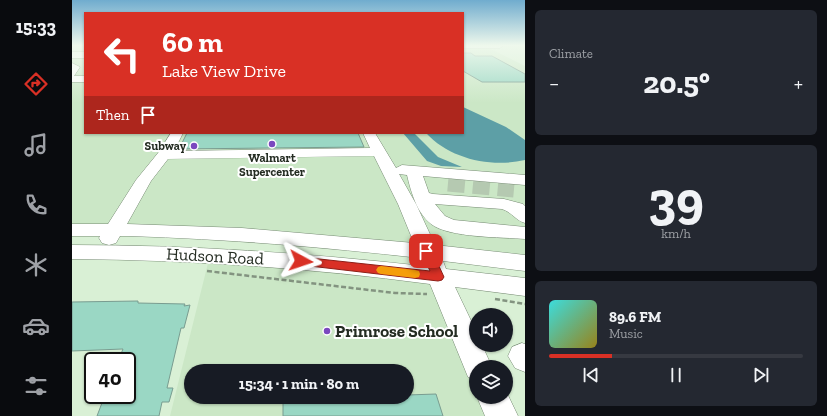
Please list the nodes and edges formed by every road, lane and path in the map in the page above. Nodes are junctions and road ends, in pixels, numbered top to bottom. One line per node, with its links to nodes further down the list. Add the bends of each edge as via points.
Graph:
1 (72, 65): 2 (street, via 76,67)
2 (72, 74)
3 (84, 79): 4 (street)
4 (72, 80)
5 (175, 134): 8 (street)
6 (370, 134): 7 (street)
7 (379, 152): 8 (street); 9 (street)
8 (164, 155): 14 (street, via 144,180)
9 (389, 169): 10 (street); 16 (street, via 407,204)
10 (430, 185): 11 (street); 12 (street, via 440,212 446,217 524,224); 15 (street, via 430,212 438,221 455,226)
11 (521, 188)
12 (525, 217)
13 (72, 230): 14 (street, Hudson Road)
14 (114, 230): 16 (street, Hudson Road, via 306,239); 18 (street)
15 (525, 233)
16 (426, 251): 19 (street, Hudson Road); 21 (street)
17 (72, 252): 18 (street, Hudson Road)
18 (99, 252): 21 (street, Hudson Road, via 274,259)
19 (525, 263)
20 (204, 270): 23 (path)
21 (438, 277): 22 (street, Hudson Road); 24 (street)
22 (525, 287)
23 (413, 295)
24 (475, 360)
25 (496, 404): 26 (street)
26 (502, 416)

